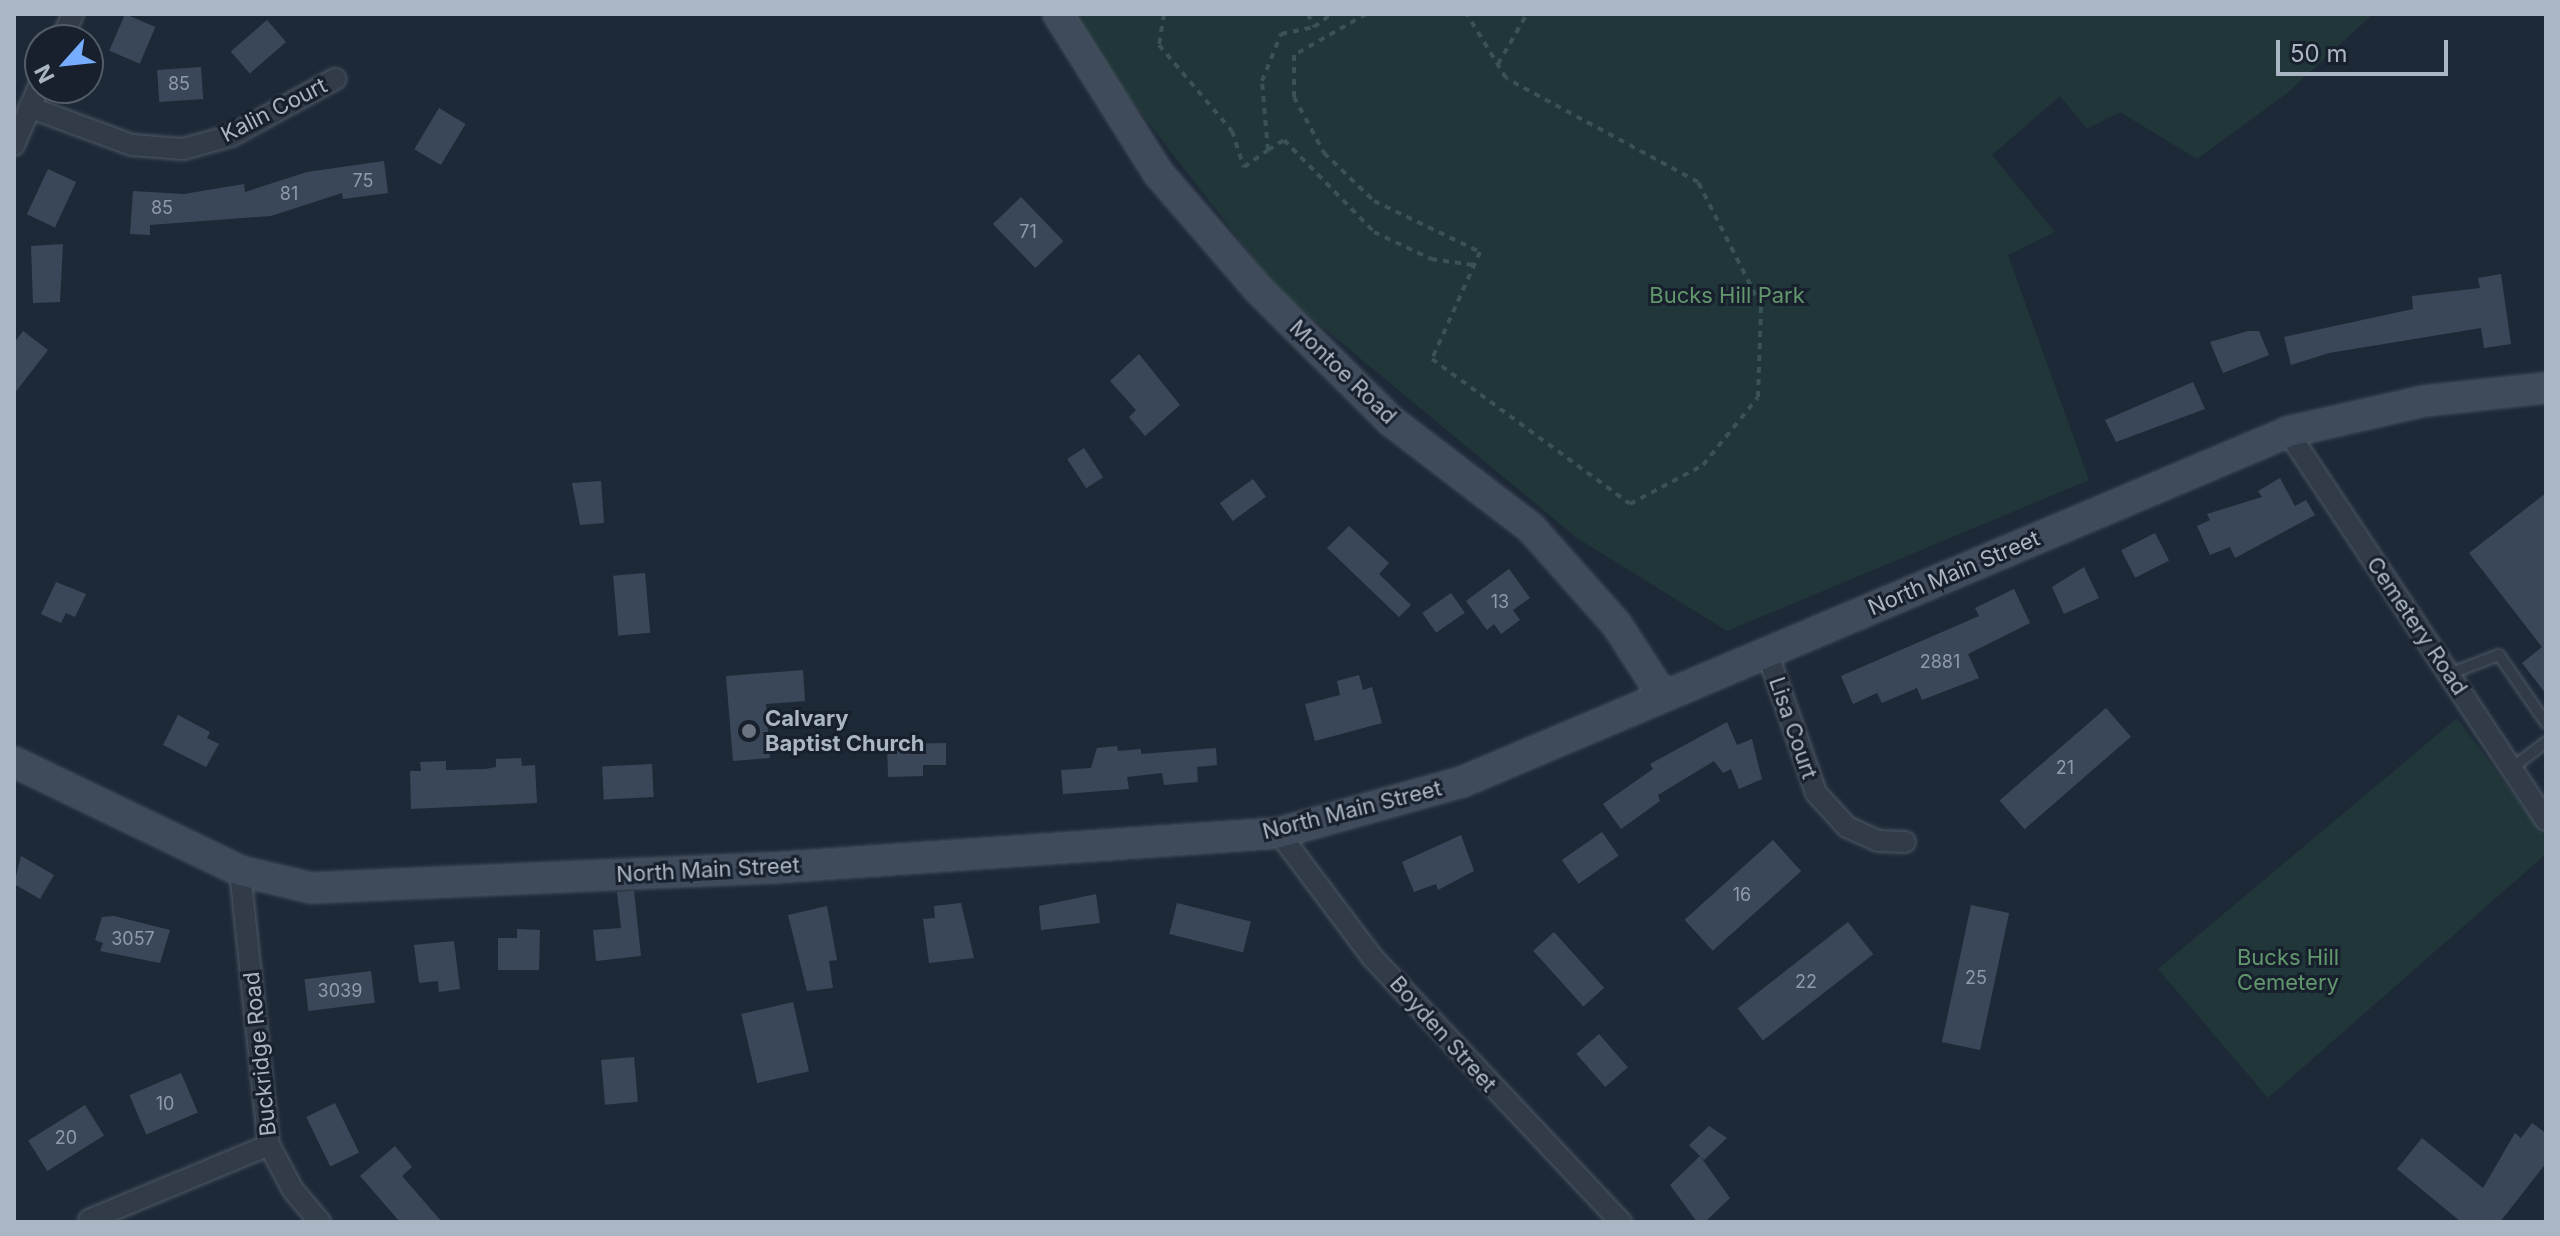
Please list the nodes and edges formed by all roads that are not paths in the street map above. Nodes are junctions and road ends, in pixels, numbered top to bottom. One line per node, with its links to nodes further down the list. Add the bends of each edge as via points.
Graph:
1 (1058, 14): 10 (main road, Montoe Road, via 1158,173 1258,289 1391,421 1531,528 1617,625)
2 (335, 79): 4 (street, Kalin Court, via 231,136 183,149 132,145)
3 (30, 104): 4 (street)
4 (29, 107): 5 (street)
5 (14, 145)
6 (2546, 388): 7 (main road, North Main Street, via 2424,401)
7 (2288, 432): 8 (main road, North Main Street); 9 (street, Cemetery Road)
8 (1767, 652): 10 (main road, North Main Street); 17 (street, Lisa Court, via 1816,793 1847,827 1878,841)
9 (2449, 674): 11 (lane, via 2466,662 2499,655); 14 (street, Cemetery Road)
10 (1663, 696): 16 (main road, North Main Street, via 1462,782)
11 (2546, 723)
12 (2546, 742): 14 (lane)
13 (14, 762): 18 (main road, North Main Street)
14 (2512, 768): 15 (street, Cemetery Road)
15 (2546, 820)
16 (1279, 833): 18 (main road, North Main Street, via 772,868 312,888); 22 (street, Boyden Street, via 1372,957)
17 (1905, 842)
18 (240, 871): 19 (street, Buckridge Road)
19 (269, 1145): 20 (street); 21 (street, Buckridge Road, via 293,1190)
20 (89, 1220)
21 (320, 1222)
22 (1621, 1222)

